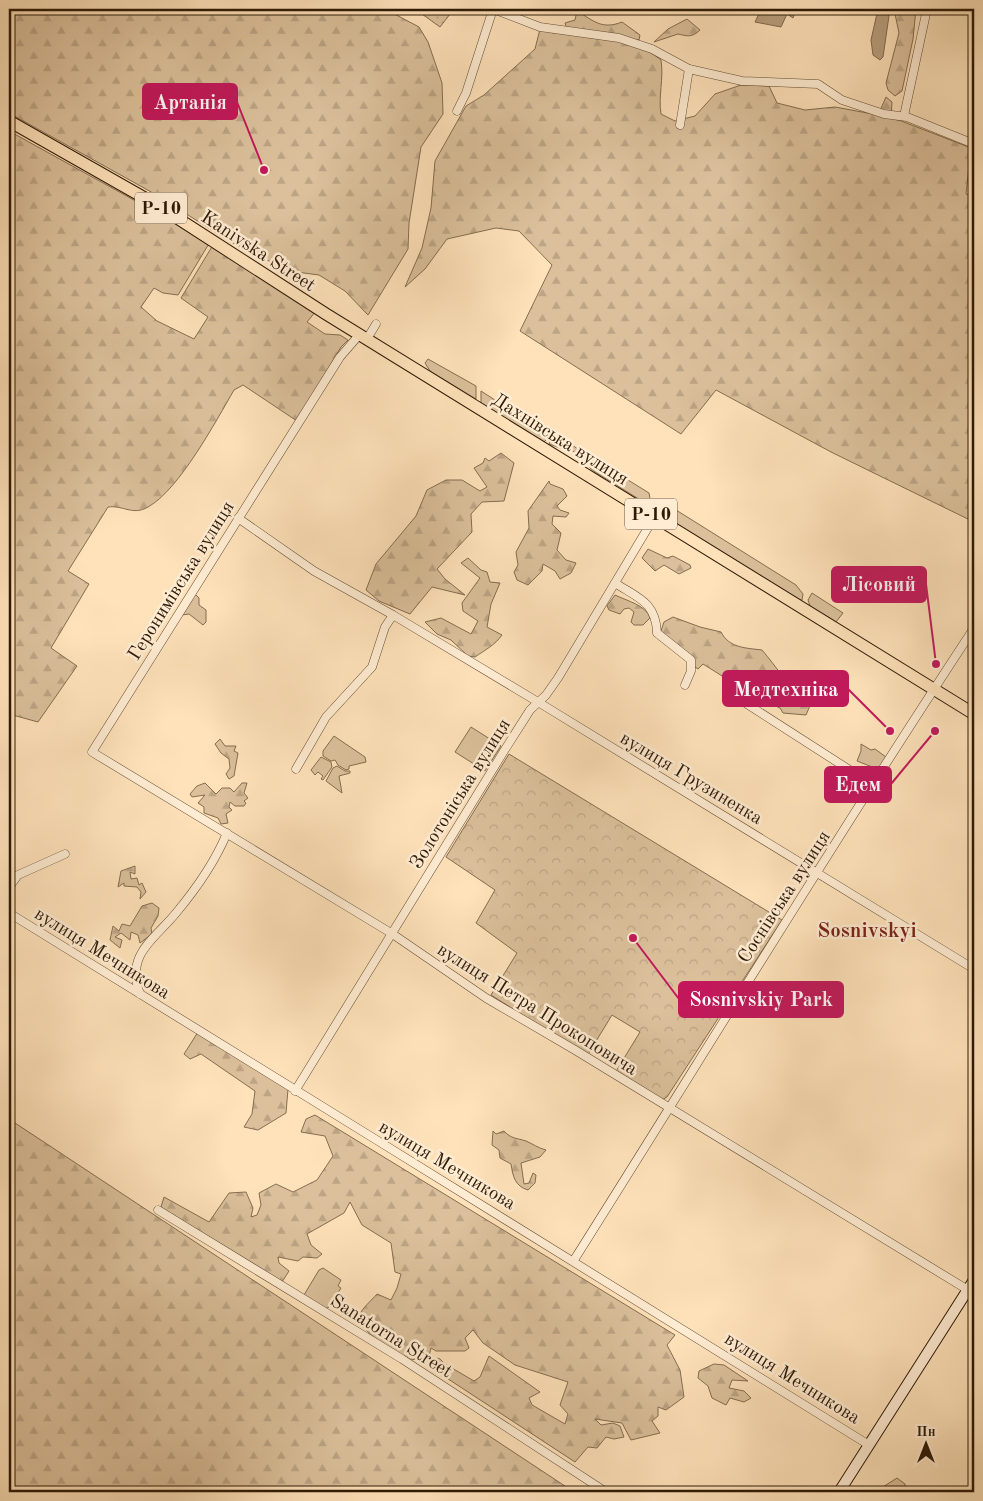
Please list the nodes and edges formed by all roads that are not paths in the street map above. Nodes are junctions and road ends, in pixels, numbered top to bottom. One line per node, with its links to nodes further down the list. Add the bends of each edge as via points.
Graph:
1 (493, 9): 3 (street, via 540,27 619,38 652,49); 4 (street)
2 (927, 9): 5 (street)
3 (689, 69): 5 (street, via 742,81 818,84 842,100 884,114); 7 (street)
4 (457, 111)
5 (904, 116): 8 (street)
6 (9, 121): 10 (main road, Kanivska Street / Р-10, via 157,205)
7 (680, 125)
8 (974, 144)
9 (376, 324): 10 (street, Геронимівська вулиця)
10 (364, 336): 11 (main road, Дахнівська вулиця / Р-10); 12 (street, Геронимівська вулиця, via 340,357)
11 (655, 516): 13 (street, Золотоніська вулиця); 17 (main road, Дахнівська вулиця / Р-10)
12 (238, 518): 14 (street, вулиця Грузиненка, via 314,571); 21 (street, Геронимівська вулиця)
13 (615, 583): 16 (street, via 648,604 654,611 657,633 691,660); 19 (street, Золотоніська вулиця, via 558,678)
14 (392, 615): 19 (street, вулиця Грузиненка); 22 (street, via 372,667 326,717)
15 (974, 628): 17 (street, Соснівська вулиця)
16 (685, 685)
17 (934, 690): 20 (main road, Дахнівська вулиця / Р-10); 23 (street, Соснівська вулиця)
18 (736, 697): 23 (street)
19 (538, 702): 26 (street, вулиця Грузиненка); 29 (street, Золотоніська вулиця)
20 (974, 714)
21 (92, 752): 24 (street, вулиця Петра Прокоповича)
22 (296, 769)
23 (873, 785): 26 (street, Соснівська вулиця)
24 (227, 833): 29 (street, вулиця Петра Прокоповича); 31 (street, via 216,858 141,953 136,970)
25 (65, 854): 27 (street, via 18,875)
26 (818, 873): 30 (street, вулиця Грузиненка); 33 (street, Соснівська вулиця, via 753,971)
27 (9, 887)
28 (9, 913): 31 (street, вулиця Мечникова)
29 (391, 933): 32 (street, Золотоніська вулиця); 33 (street, вулиця Петра Прокоповича, via 486,998)
30 (974, 969)
31 (140, 994): 32 (street, вулиця Мечникова)
32 (295, 1091): 35 (street, вулиця Мечникова)
33 (669, 1109): 35 (street, Соснівська вулиця); 37 (street, вулиця Петра Прокоповича)
34 (158, 1210): 39 (street, Sanatorna Street, via 402,1359)
35 (574, 1260): 38 (street, вулиця Мечникова)
36 (974, 1280): 37 (street)
37 (968, 1290): 38 (street)
38 (869, 1445): 40 (street)
39 (606, 1492)
40 (839, 1492)

